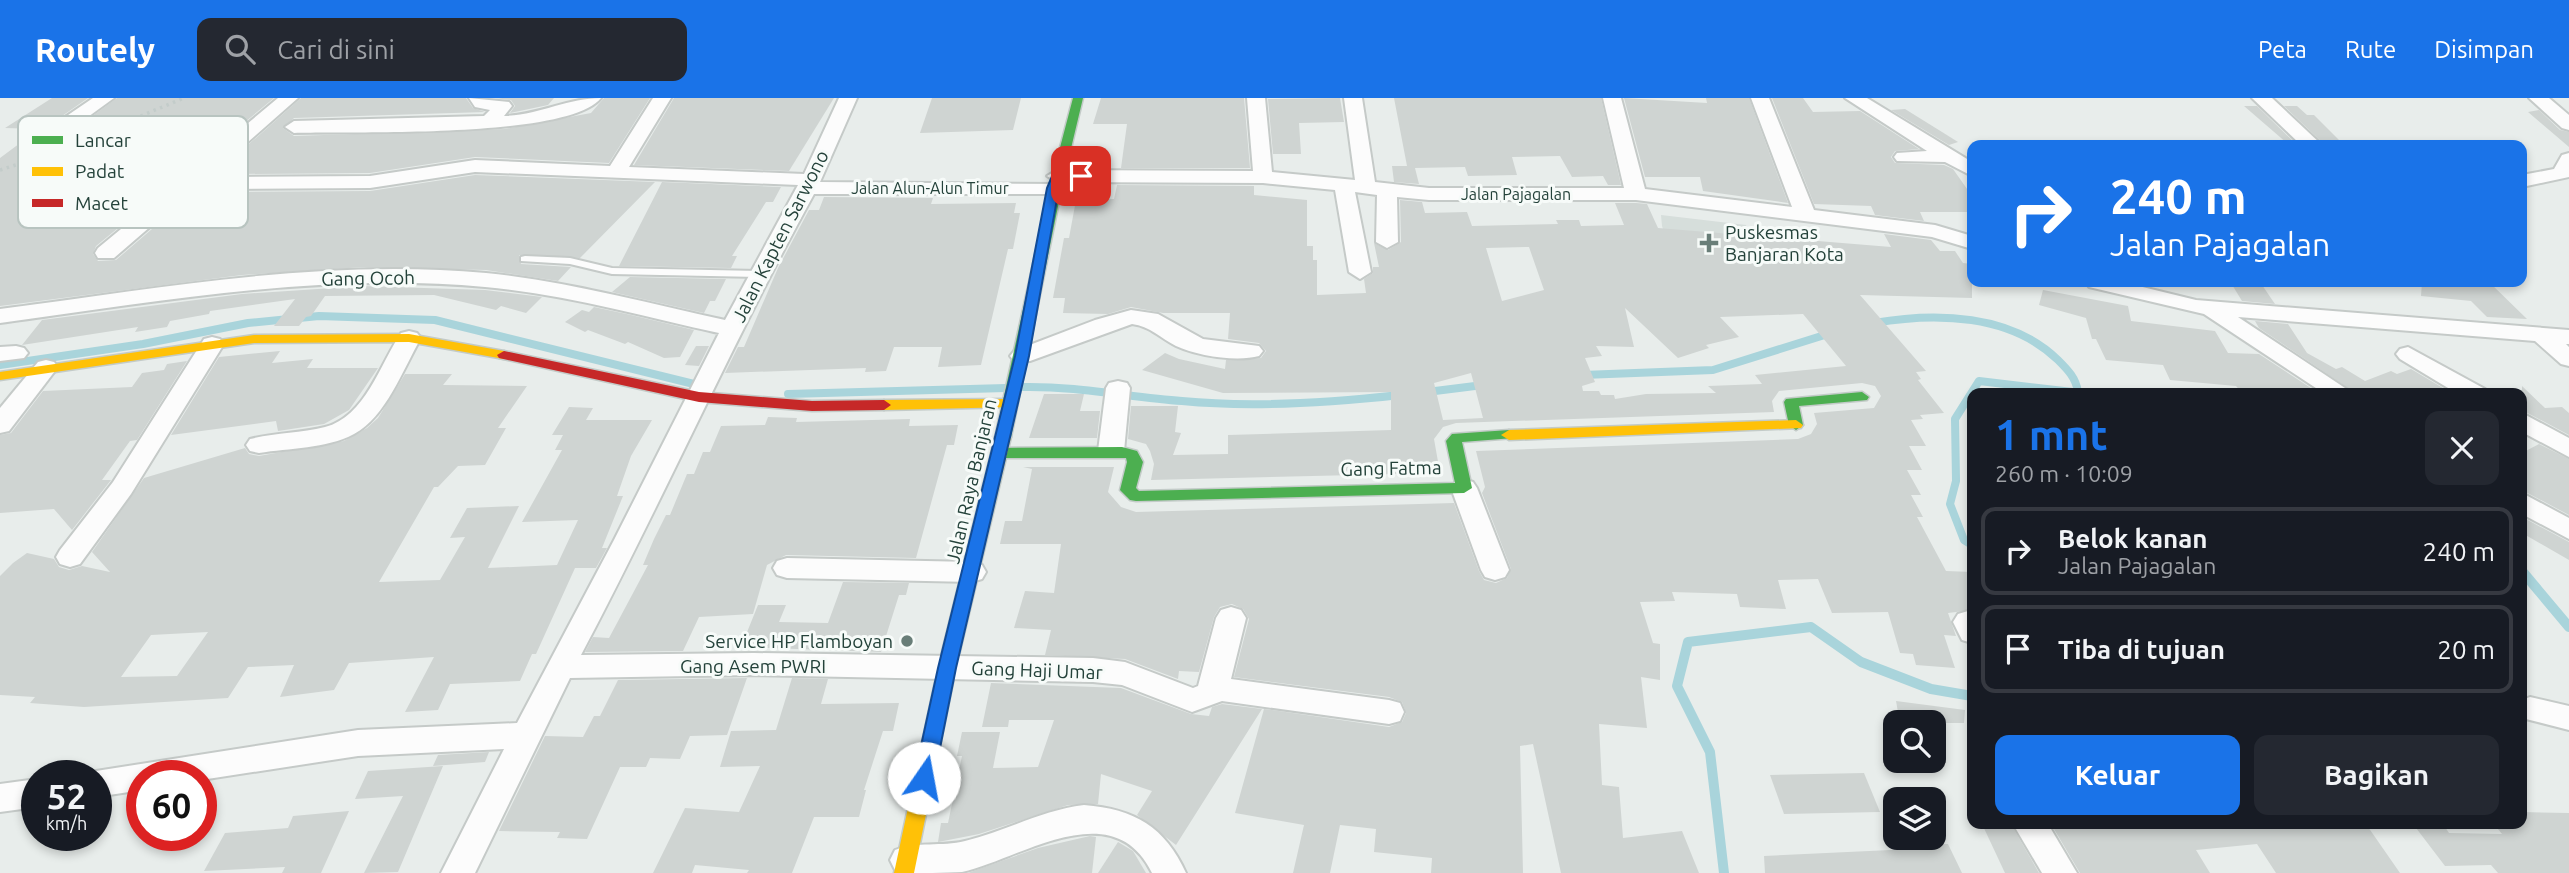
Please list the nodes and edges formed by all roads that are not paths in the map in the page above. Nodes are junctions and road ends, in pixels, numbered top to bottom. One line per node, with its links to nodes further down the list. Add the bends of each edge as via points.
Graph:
1 (105, 98): 15 (street)
2 (289, 98): 19 (street)
3 (478, 98): 16 (street, via 481,103 503,106)
4 (592, 98): 16 (street, via 542,118)
5 (662, 98): 25 (street)
6 (848, 98): 30 (street, Jalan Kapten Sarwono)
7 (1078, 98): 28 (street, Jalan Raya Banjaran)
8 (1256, 98): 26 (street)
9 (1353, 98): 32 (street)
10 (1612, 98): 34 (street)
11 (1760, 98): 35 (street)
12 (1854, 98): 21 (street)
13 (2261, 98): 20 (street)
14 (2538, 98): 17 (street)
15 (78, 116)
16 (490, 121): 18 (street)
17 (2569, 124)
18 (294, 127)
19 (248, 133)
20 (2307, 140)
21 (1948, 156): 22 (street); 24 (street)
22 (1904, 157)
23 (2569, 159): 27 (street, via 2562,173)
24 (1967, 167)
25 (615, 173): 29 (street, via 475,166 370,182); 30 (street)
26 (1263, 177): 28 (street, Jalan Pajagalan); 31 (street, Jalan Pajagalan)
27 (2527, 180)
28 (1055, 182): 30 (street, Jalan Alun-Alun Timur); 55 (street, Jalan Raya Banjaran)
29 (248, 183)
30 (808, 184): 42 (street, Jalan Kapten Sarwono)
31 (1344, 185): 32 (street, Jalan Pajagalan); 41 (street)
32 (1366, 188): 33 (street, Jalan Pajagalan)
33 (1387, 189): 34 (street, Jalan Pajagalan, via 1429,194); 38 (street)
34 (1636, 194): 35 (street, Jalan Pajagalan)
35 (1806, 216): 37 (street, Jalan Pajagalan, via 1935,231)
36 (135, 228): 39 (street)
37 (1967, 241)
38 (1387, 242)
39 (106, 253)
40 (525, 259): 42 (lane, via 570,261 612,271)
41 (1360, 272)
42 (760, 274): 47 (street, Jalan Kapten Sarwono)
43 (2117, 287): 45 (street)
44 (2173, 287): 45 (street)
45 (2208, 309): 48 (street); 60 (street)
46 (0, 316): 47 (street, Gang Ocoh, via 287,280 391,276 530,286)
47 (734, 329): 58 (street, Jalan Kapten Sarwono)
48 (2542, 335): 49 (street); 54 (street)
49 (2569, 337)
50 (410, 338): 51 (street, via 279,338); 58 (street); 67 (street, via 354,423 342,430)
51 (212, 344): 56 (street); 74 (street, via 122,488)
52 (1251, 351): 55 (street, via 1201,346 1150,319 1131,317 1103,324)
53 (2408, 354): 61 (street)
54 (2569, 359)
55 (1020, 363): 63 (street, Jalan Raya Banjaran)
56 (46, 367): 57 (street); 64 (street)
57 (0, 376)
58 (705, 386): 63 (street, via 812,406); 79 (street)
59 (1118, 388): 69 (street)
60 (2333, 388)
61 (2466, 388)
62 (1862, 397): 71 (street, Gang Fatma, via 1791,402 1797,425 1457,437 1454,441)
63 (1011, 400): 70 (street, Jalan Raya Banjaran)
64 (0, 425)
65 (2531, 426): 66 (street); 68 (street)
66 (2569, 430)
67 (259, 444)
68 (2569, 449)
69 (1111, 451): 70 (street); 71 (street, Gang Fatma, via 1132,456 1135,462 1128,490 1136,496)
70 (999, 453): 77 (street, Jalan Raya Banjaran)
71 (1464, 488): 76 (street)
72 (2527, 505): 73 (street)
73 (2569, 530)
74 (69, 557)
75 (787, 568): 77 (street)
76 (1495, 570)
77 (972, 572): 80 (street, Jalan Raya Banjaran)
78 (1231, 618): 81 (street)
79 (560, 667): 80 (street, Gang Asem PWRI, via 754,664); 85 (street)
80 (947, 668): 81 (street, Gang Haji Umar, via 1125,674 1192,700 1210,695); 90 (street, Jalan Raya Banjaran)
81 (1213, 688): 83 (street)
82 (2530, 709): 84 (street)
83 (1389, 712)
84 (2569, 718)
85 (525, 735): 86 (street, via 358,743); 91 (street)
86 (217, 765)
87 (21, 796): 88 (street)
88 (0, 799)
89 (2034, 829): 93 (street)
90 (905, 866): 92 (street, via 960,857 1067,819 1094,817 1111,820 1149,839)
91 (458, 873)
92 (1169, 873)
93 (2060, 873)

